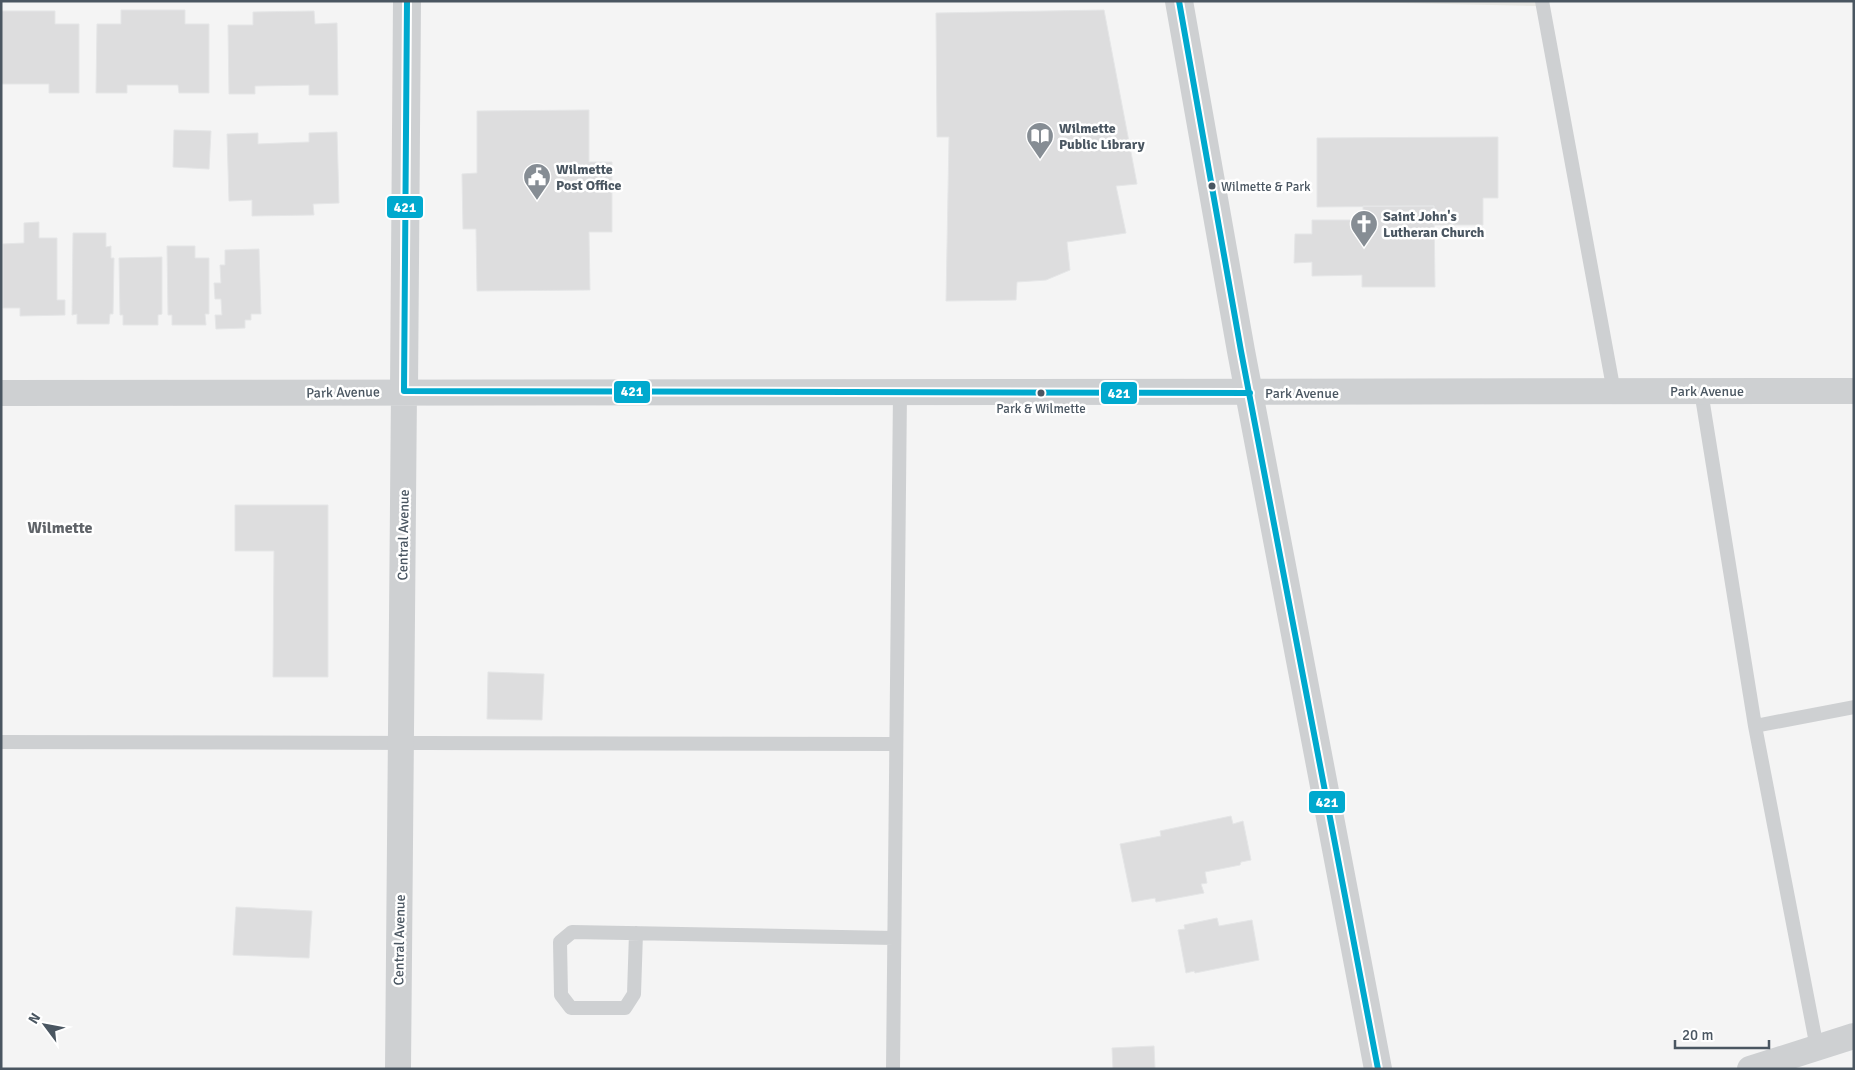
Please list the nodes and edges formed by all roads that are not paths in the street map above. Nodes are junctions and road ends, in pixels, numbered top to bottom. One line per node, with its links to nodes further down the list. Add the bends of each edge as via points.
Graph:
1 (407, 1): 4 (street, Central Avenue)
2 (1180, 1): 10 (street)
3 (1542, 1): 8 (lane)
4 (404, 391): 7 (street, Park Avenue); 9 (street, Park Avenue); 14 (street, Central Avenue)
5 (1701, 391): 6 (street, Park Avenue); 8 (street, Park Avenue); 12 (lane)
6 (1854, 391)
7 (900, 392): 10 (street, Park Avenue); 15 (lane)
8 (1614, 392): 10 (street, Park Avenue)
9 (1, 393)
10 (1250, 393): 22 (street)
11 (1854, 707): 12 (lane)
12 (1754, 726): 19 (lane)
13 (1, 742): 14 (lane)
14 (401, 743): 15 (lane); 20 (street, Central Avenue)
15 (896, 744): 17 (lane)
16 (636, 933): 16 (lane, via 572,932 560,942 561,995 571,1008 625,1008 634,994); 17 (lane)
17 (894, 938): 21 (lane)
18 (1854, 1036): 19 (street)
19 (1817, 1048): 23 (street)
20 (398, 1069)
21 (892, 1069)
22 (1378, 1069)
23 (1750, 1069)

